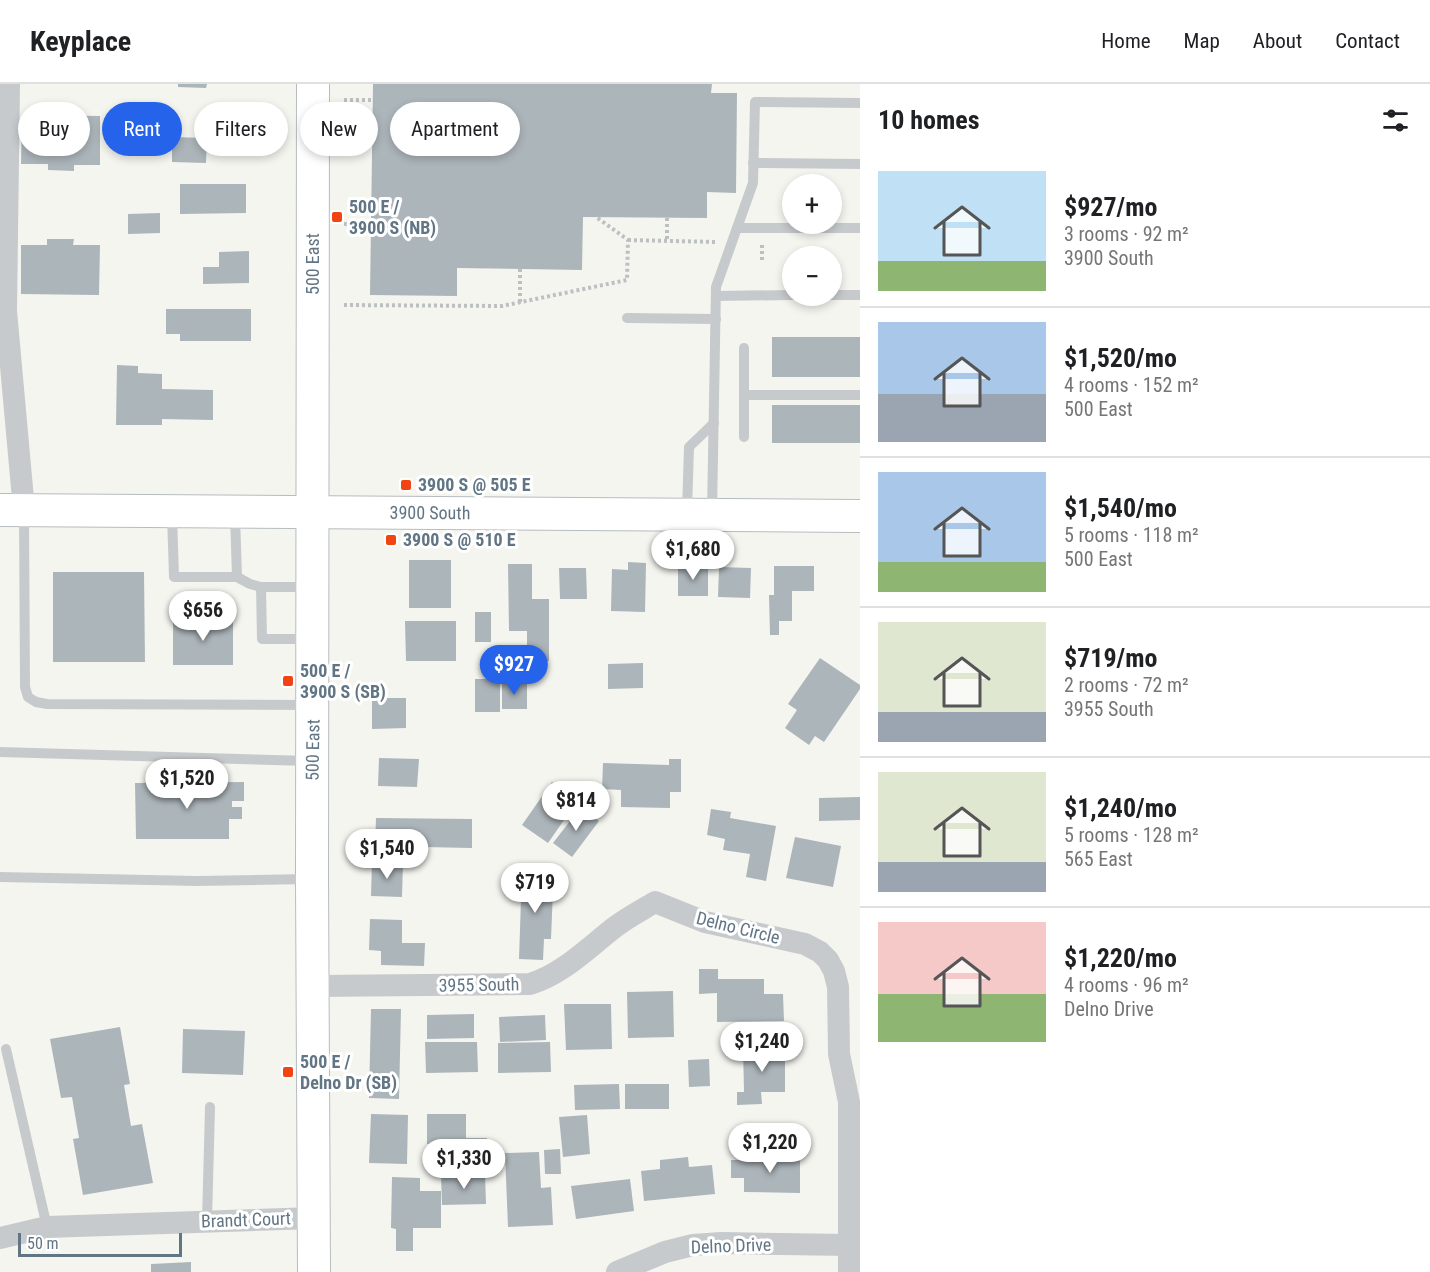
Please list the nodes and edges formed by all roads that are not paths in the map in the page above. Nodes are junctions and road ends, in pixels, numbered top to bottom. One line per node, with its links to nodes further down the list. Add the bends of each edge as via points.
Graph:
1 (9, 84): 19 (street, via 6,311)
2 (313, 84): 22 (street, 500 East)
3 (860, 103): 4 (lane, via 755,102)
4 (753, 163): 5 (lane); 6 (lane, via 753,183)
5 (860, 164)
6 (737, 228): 7 (lane); 11 (lane)
7 (860, 228)
8 (782, 295): 11 (lane)
9 (842, 295): 10 (lane)
10 (860, 295)
11 (716, 296): 13 (lane)
12 (627, 318): 13 (lane)
13 (716, 319): 17 (lane)
14 (744, 348): 15 (lane)
15 (744, 395): 16 (lane); 18 (lane)
16 (860, 395)
17 (714, 423): 23 (lane); 23 (lane, via 689,447)
18 (744, 437)
19 (12, 510): 20 (street, 3900 South); 29 (lane, via 28,697 47,704)
20 (172, 511): 21 (street, 3900 South); 25 (lane, via 174,577)
21 (235, 511): 22 (street, 3900 South); 25 (lane)
22 (313, 511): 23 (street, 3900 South); 27 (street, 500 East)
23 (700, 516): 24 (street, 3900 South)
24 (860, 516)
25 (237, 578): 26 (lane)
26 (261, 586): 27 (lane); 28 (lane, via 262,639)
27 (312, 587): 28 (street, 500 East)
28 (313, 639): 29 (street, 500 East)
29 (314, 705): 31 (street, 500 East)
30 (0, 752): 31 (lane)
31 (312, 762): 33 (street, 500 East)
32 (0, 877): 33 (lane)
33 (312, 879): 35 (street, 500 East)
34 (656, 902): 35 (street, 3955 South, via 544,980 530,984); 37 (street, Delno Circle, via 705,922 805,944 820,952 834,971 839,1054)
35 (314, 986): 39 (street, 500 East)
36 (6, 1049): 41 (lane)
37 (854, 1102): 43 (street)
38 (210, 1107): 40 (lane)
39 (314, 1218): 40 (street, Brandt Court); 44 (street, 500 East)
40 (207, 1221): 41 (street, Brandt Court)
41 (47, 1227): 42 (street, Brandt Court)
42 (0, 1238)
43 (849, 1245): 45 (street, Delno Drive, via 693,1245); 46 (street)
44 (314, 1272)
45 (617, 1272)
46 (849, 1272)

